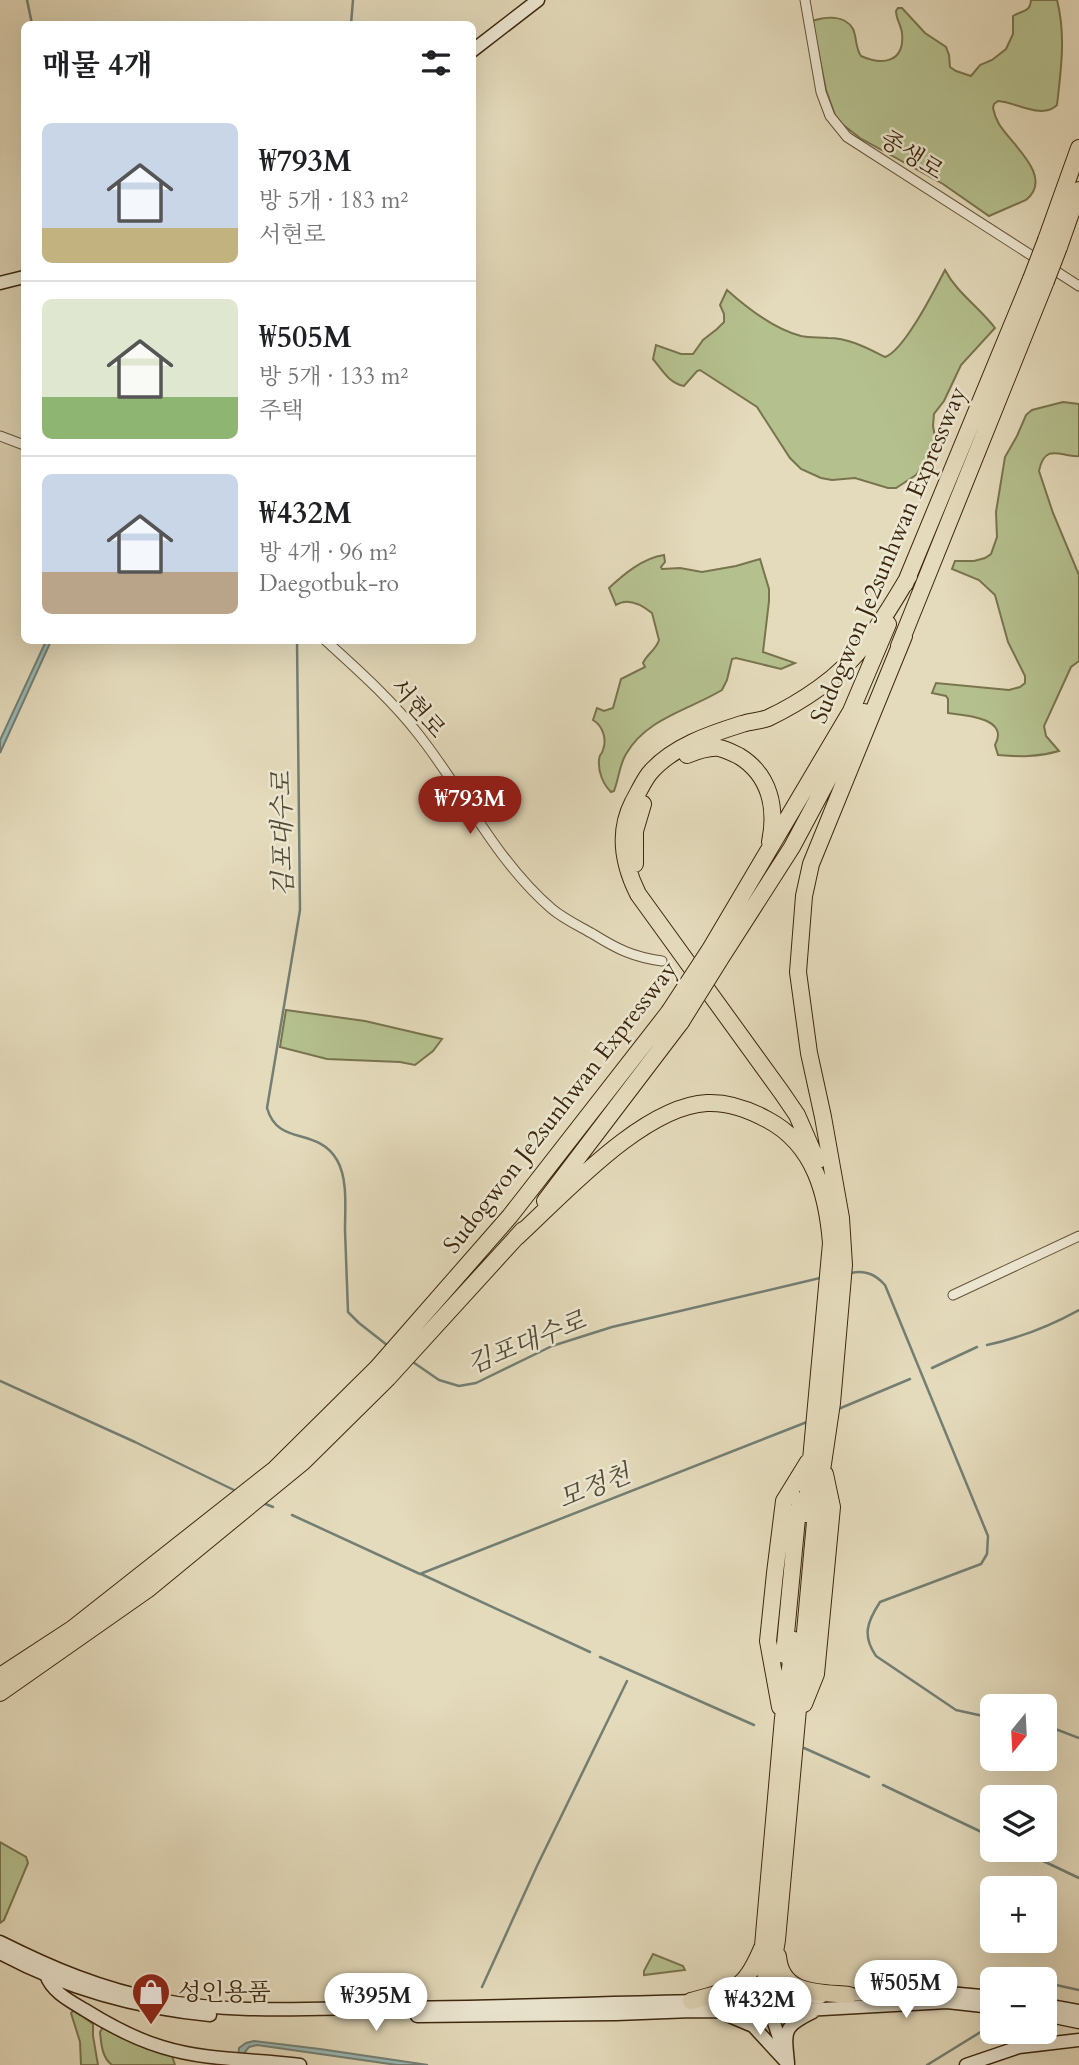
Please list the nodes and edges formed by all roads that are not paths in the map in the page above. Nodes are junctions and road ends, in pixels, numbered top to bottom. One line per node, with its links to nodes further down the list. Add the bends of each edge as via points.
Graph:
1 (538, 0): 3 (main road)
2 (805, 0): 10 (street, 종생로, via 821,92 830,116 847,137)
3 (476, 48)
4 (1079, 148): 6 (highway, Sudogwon Je2sunhwan Expressway)
5 (1079, 190): 6 (highway, Sudogwon Je2sunhwan Expressway)
6 (1052, 243): 8 (highway, Sudogwon Je2sunhwan Expressway, bridge)
7 (21, 278): 9 (main road)
8 (1039, 280): 13 (highway, Sudogwon Je2sunhwan Expressway); 14 (highway, Sudogwon Je2sunhwan Expressway)
9 (0, 283)
10 (1079, 286)
11 (0, 436): 12 (street)
12 (21, 445)
13 (909, 576): 16 (highway, Sudogwon Je2sunhwan Expressway, via 851,711); 20 (highway, via 852,661 821,687 768,718 694,743 662,761 649,774 625,823 624,860 638,894 797,1115 816,1158)
14 (904, 636): 17 (highway, Sudogwon Je2sunhwan Expressway, via 792,847); 21 (highway, via 821,836 804,896 798,972)
15 (329, 644): 18 (street, 서현로, via 406,718 482,827 540,899 621,951)
16 (746, 888): 17 (highway, Sudogwon Je2sunhwan Expressway); 21 (highway, via 768,850 773,817 768,789 748,762 734,753 719,748 686,755 659,776 638,816 634,849 641,885 650,904 799,1103)
17 (714, 956): 19 (highway, Sudogwon Je2sunhwan Expressway, bridge)
18 (662, 961)
19 (675, 1017): 22 (highway, Sudogwon Je2sunhwan Expressway, via 602,1129); 27 (highway, Sudogwon Je2sunhwan Expressway)
20 (819, 1179): 22 (highway, via 801,1148 775,1124 735,1107 689,1106 631,1135); 24 (highway)
21 (835, 1184): 24 (highway, via 844,1241)
22 (517, 1237): 27 (highway, Sudogwon Je2sunhwan Expressway)
23 (1079, 1237): 25 (street)
24 (837, 1265): 26 (highway)
25 (953, 1295)
26 (833, 1312): 28 (highway, via 818,1402); 28 (highway, via 833,1392 827,1439)
27 (410, 1344): 29 (highway, Sudogwon Je2sunhwan Expressway, via 270,1482)
28 (815, 1459): 32 (highway, via 793,1651); 32 (highway, via 832,1507 816,1674); 32 (highway, via 784,1501 768,1641)
29 (234, 1511): 30 (highway, Sudogwon Je2sunhwan Expressway); 31 (highway, Sudogwon Je2sunhwan Expressway, via 147,1591)
30 (0, 1676)
31 (0, 1693)
32 (790, 1720): 34 (highway)
33 (0, 1942): 36 (main road)
34 (770, 1943): 38 (highway, via 783,1976 795,1986); 41 (highway, via 737,1987); 42 (highway)
35 (0, 1954): 36 (main road); 40 (main road)
36 (47, 1970): 37 (main road); 40 (main road, via 49,1982); 41 (main road, via 157,1999 211,2007)
37 (71, 1985): 40 (main road, via 65,1992); 41 (main road, via 150,2007 217,2016 617,2014)
38 (849, 1995): 39 (main road, via 938,1992); 42 (main road)
39 (980, 1996)
40 (69, 2001): 50 (main road, via 162,2048)
41 (692, 2006): 42 (main road); 51 (main road, via 753,2026)
42 (769, 2006): 45 (main road); 51 (main road)
43 (980, 2006): 45 (main road, via 947,2002)
44 (1057, 2007): 46 (main road)
45 (820, 2009): 51 (main road, via 793,2022 788,2030)
46 (1079, 2011)
47 (1057, 2017): 48 (main road)
48 (1079, 2022)
49 (1079, 2040): 53 (main road, via 1019,2047)
50 (244, 2061): 52 (main road)
51 (788, 2064)
52 (300, 2065)
53 (966, 2065)

